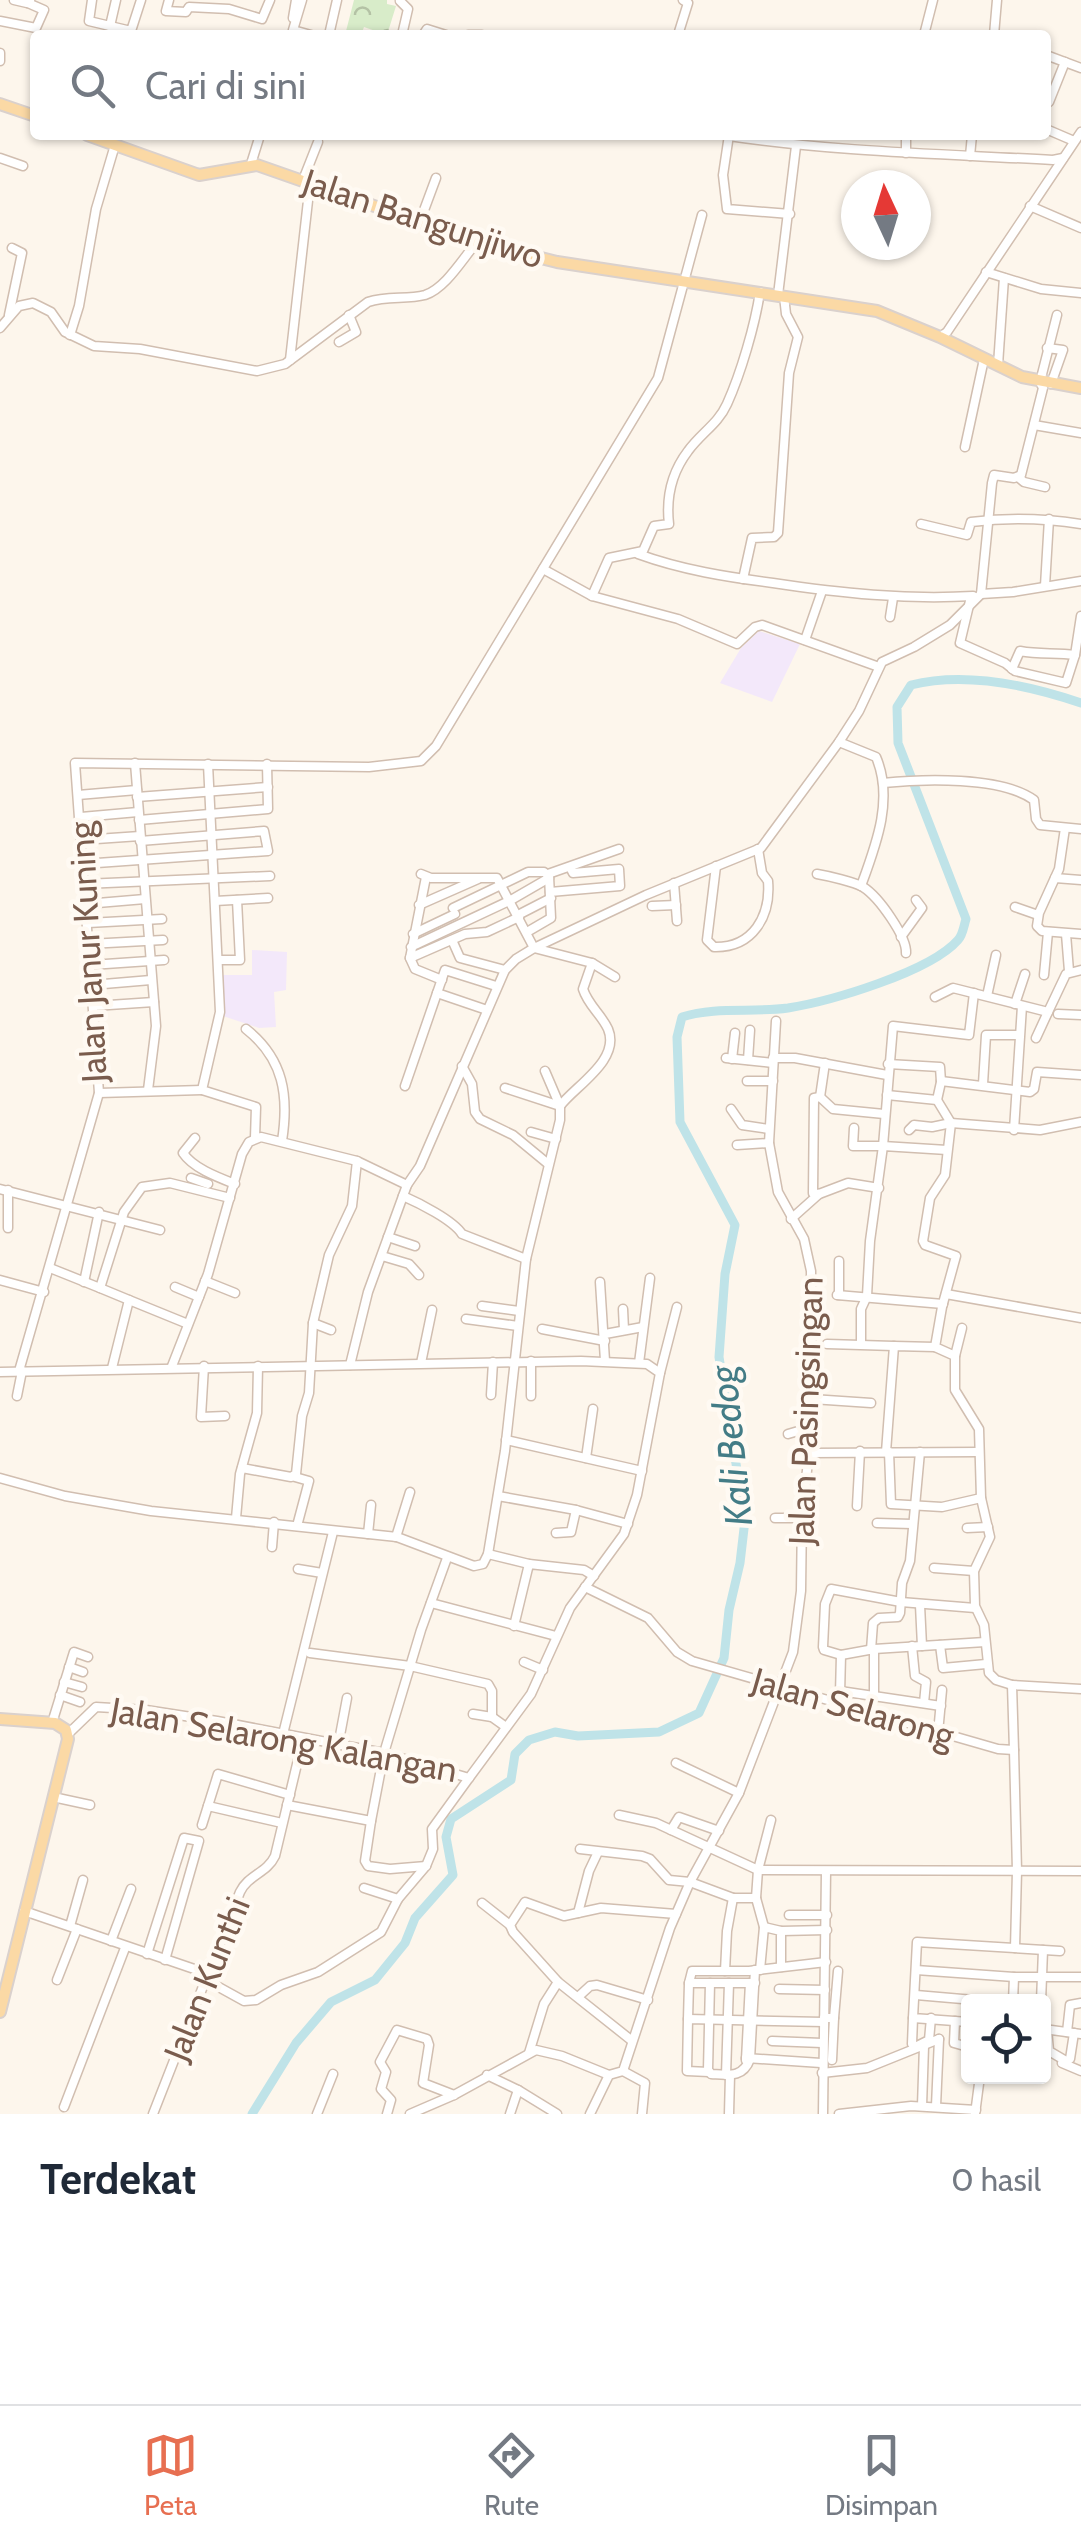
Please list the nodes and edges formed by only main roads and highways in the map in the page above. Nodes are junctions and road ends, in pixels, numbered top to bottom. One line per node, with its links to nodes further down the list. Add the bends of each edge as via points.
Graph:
1 (1, 108): 2 (main road)
2 (30, 115)
3 (106, 140): 4 (main road, Jalan Bangunjiwo, via 199,175 251,164 477,242 556,262 877,311 998,365)
4 (1081, 388)
5 (0, 1718): 6 (main road, via 52,1723 68,1734)
6 (0, 2012)

